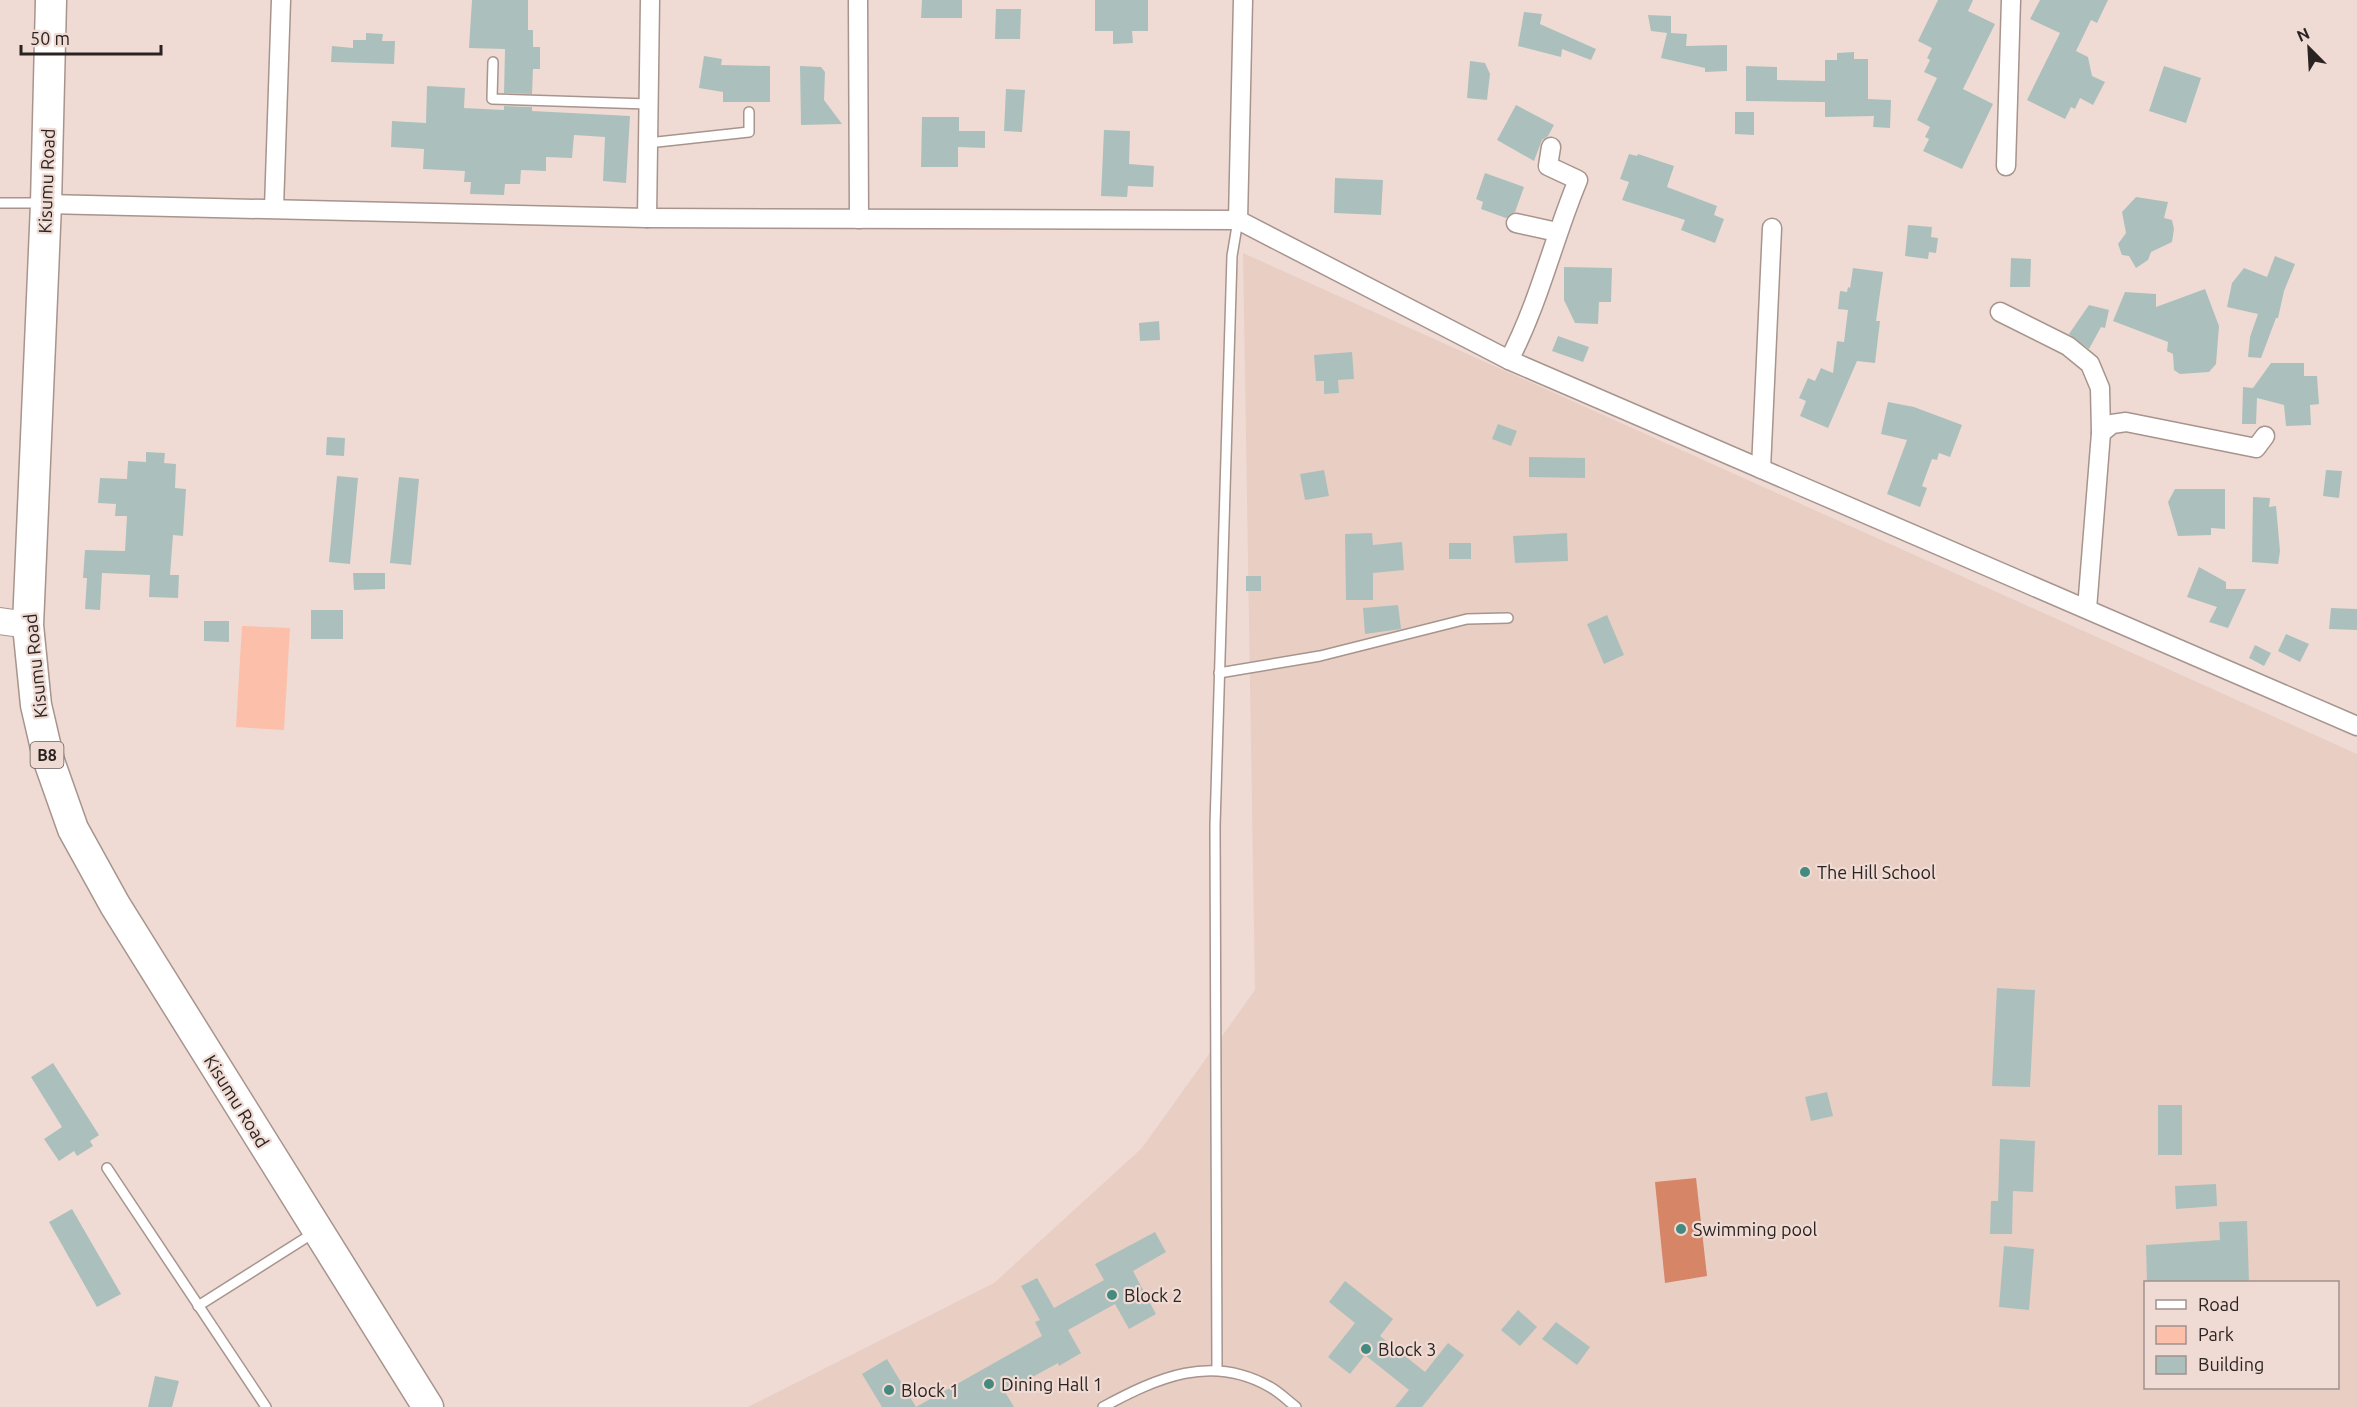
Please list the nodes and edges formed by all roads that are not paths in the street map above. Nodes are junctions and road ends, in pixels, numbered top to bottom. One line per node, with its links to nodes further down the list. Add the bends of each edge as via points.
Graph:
1 (51, 0): 14 (highway, Kisumu Road / B8)
2 (281, 0): 15 (street)
3 (650, 0): 8 (street)
4 (858, 0): 17 (street)
5 (1243, 0): 18 (street)
6 (2011, 0): 12 (street)
7 (493, 62): 8 (lane, via 492,99)
8 (648, 104): 10 (street)
9 (749, 112): 10 (lane, via 749,132)
10 (648, 143): 16 (street)
11 (1551, 147): 21 (street, via 1548,166 1578,180)
12 (2006, 166)
13 (0, 203): 14 (lane)
14 (46, 204): 15 (street); 29 (highway, Kisumu Road / B8)
15 (274, 208): 16 (street)
16 (647, 218): 17 (street)
17 (859, 219): 18 (street)
18 (1238, 220): 23 (street); 30 (lane, via 1232,256)
19 (1516, 223): 21 (street)
20 (1772, 228): 26 (street)
21 (1557, 232): 23 (street, via 1534,306)
22 (2000, 312): 24 (street, via 2068,346 2090,364 2100,388)
23 (1509, 360): 26 (street)
24 (2101, 433): 25 (street, via 2112,424 2126,422 2256,448); 27 (street)
25 (2265, 436)
26 (1761, 469): 27 (street)
27 (2087, 609): 31 (street)
28 (1508, 618): 30 (lane, via 1467,619 1320,656)
29 (14, 623): 33 (highway, Kisumu Road / B8, via 49,761 73,829 115,905)
30 (1220, 673): 35 (lane, via 1215,826)
31 (2357, 726)
32 (107, 1168): 34 (lane)
33 (318, 1230): 34 (lane); 37 (highway, Kisumu Road / B8)
34 (198, 1306): 36 (lane)
35 (1216, 1370): 38 (lane, via 1184,1372 1138,1388); 39 (lane, via 1270,1387)
36 (266, 1407)
37 (428, 1407)
38 (1103, 1407)
39 (1296, 1407)

